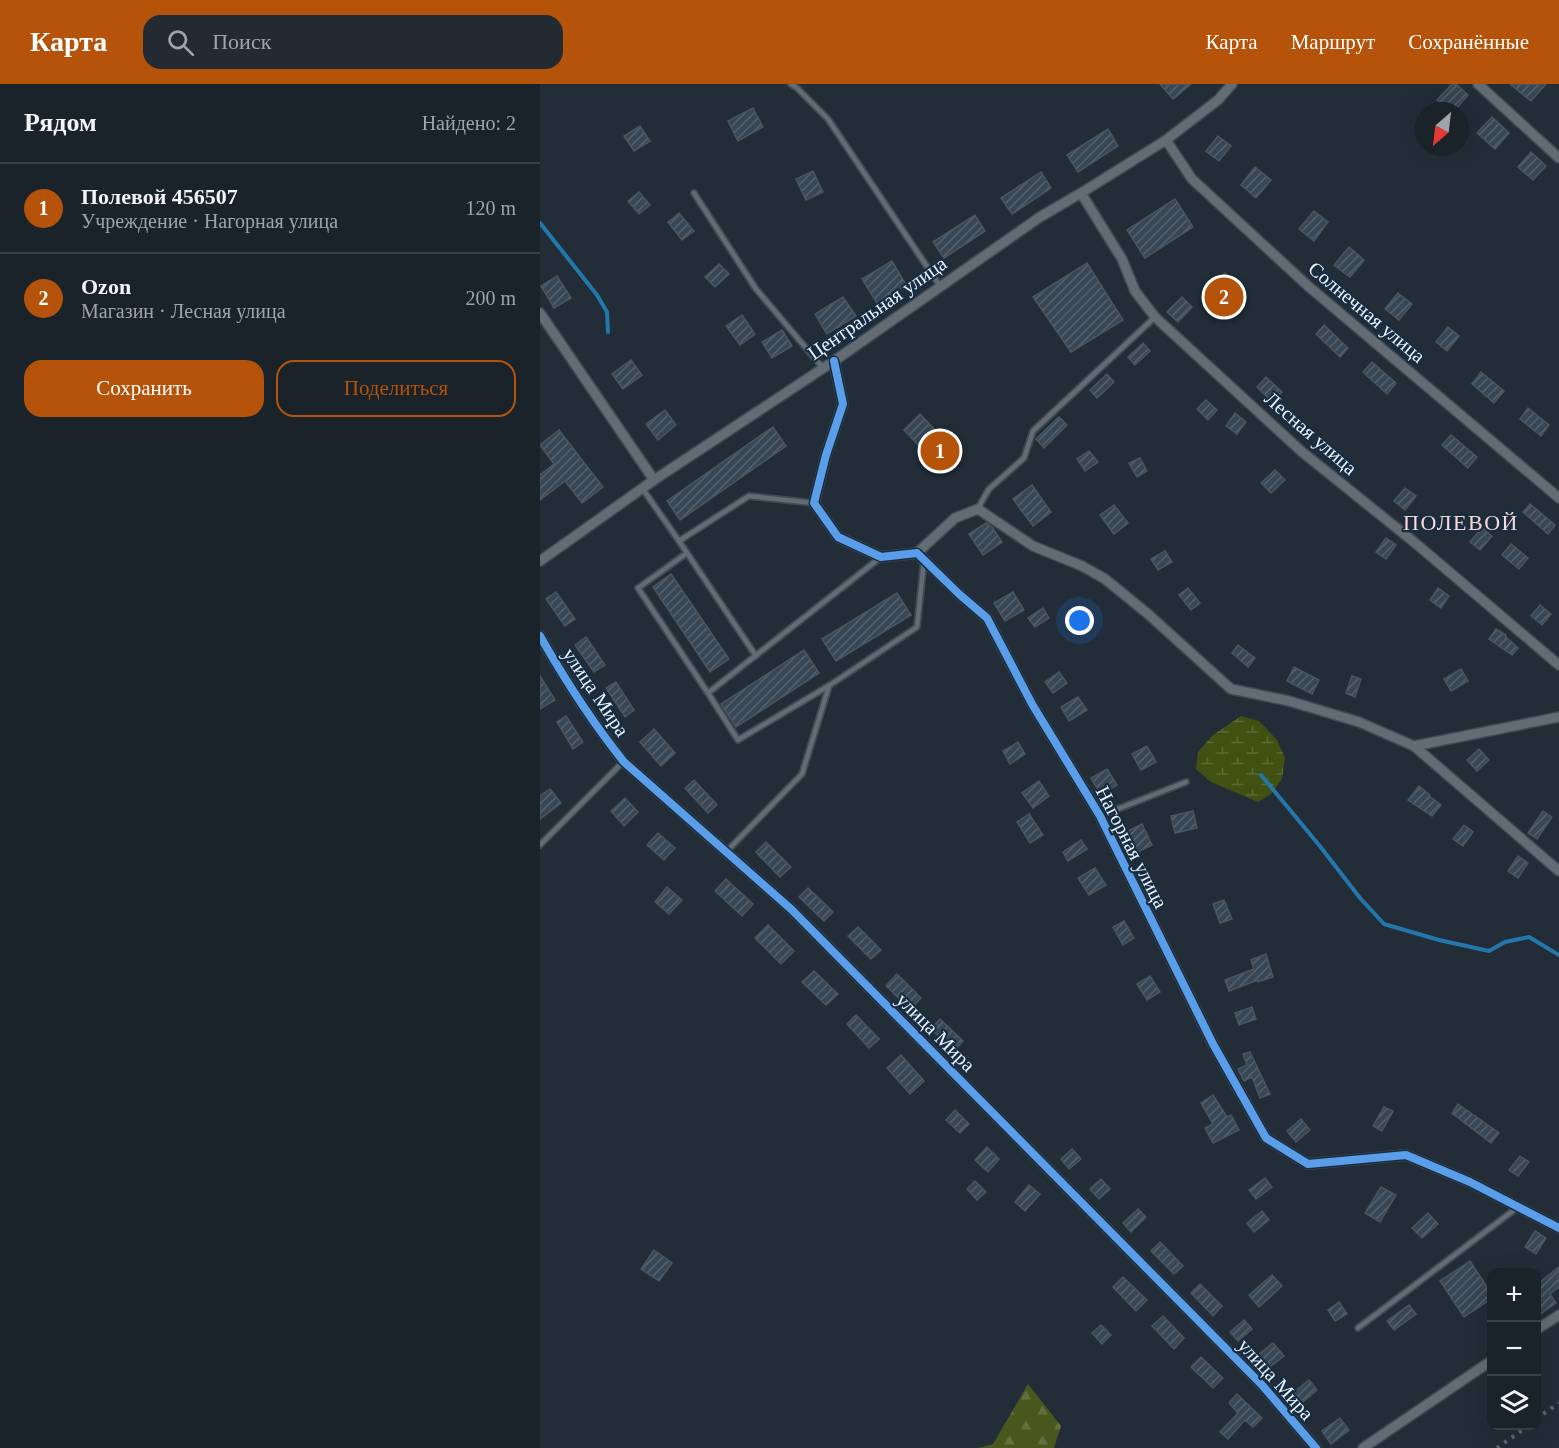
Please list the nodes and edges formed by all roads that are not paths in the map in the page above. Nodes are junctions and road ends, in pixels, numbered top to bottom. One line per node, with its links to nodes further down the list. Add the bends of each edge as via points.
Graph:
1 (791, 84): 8 (lane, via 828,119)
2 (1232, 84): 4 (street, Центральная улица, via 1218,100)
3 (1478, 84): 5 (street)
4 (1166, 140): 6 (street, Центральная улица); 15 (street, Солнечная улица, via 1192,179 1308,286)
5 (1559, 158)
6 (1081, 193): 8 (street, Центральная улица); 10 (street, Лесная улица, via 1122,259 1135,291)
7 (694, 194): 12 (lane, via 756,289)
8 (940, 286): 11 (street, Центральная улица)
9 (540, 313): 13 (street)
10 (1155, 317): 17 (lane, via 1033,431 1024,458 989,489); 25 (street, Лесная улица, via 1301,451)
11 (834, 361): 12 (street, Центральная улица); 16 (street, via 843,404)
12 (823, 368): 13 (street, Центральная улица)
13 (654, 480): 14 (street, Центральная улица)
14 (642, 488): 18 (lane); 22 (street, Центральная улица)
15 (1559, 498)
16 (814, 503): 18 (lane, via 749,496); 20 (street, via 838,537)
17 (978, 509): 21 (street, via 955,518); 29 (street, via 1033,546 1106,579 1231,689 1359,722)
18 (679, 541): 19 (lane)
19 (687, 553): 24 (lane); 27 (lane, via 638,588)
20 (881, 557): 21 (street); 24 (lane)
21 (921, 557): 26 (lane, via 917,627); 32 (street, Нагорная улица, via 987,618 1032,704)
22 (540, 561)
23 (540, 636): 30 (street, улица Мира, via 564,678)
24 (756, 656): 27 (lane)
25 (1559, 665)
26 (830, 685): 27 (lane, via 738,740); 34 (lane, via 802,774)
27 (708, 693)
28 (1559, 717): 29 (street)
29 (1414, 746): 35 (street)
30 (624, 762): 33 (lane); 34 (street, улица Мира)
31 (1186, 782): 32 (lane)
32 (1100, 816): 36 (street, Нагорная улица, via 1213,1044 1266,1138 1308,1164 1406,1155)
33 (540, 845)
34 (726, 852): 42 (street, улица Мира, via 791,909 1262,1385)
35 (1559, 871)
36 (1518, 1207): 37 (street, Нагорная улица); 40 (lane)
37 (1559, 1228)
38 (1559, 1315): 39 (street)
39 (1541, 1327)
40 (1358, 1328)
41 (1487, 1364): 43 (street)
42 (1316, 1448)
43 (1363, 1448)

